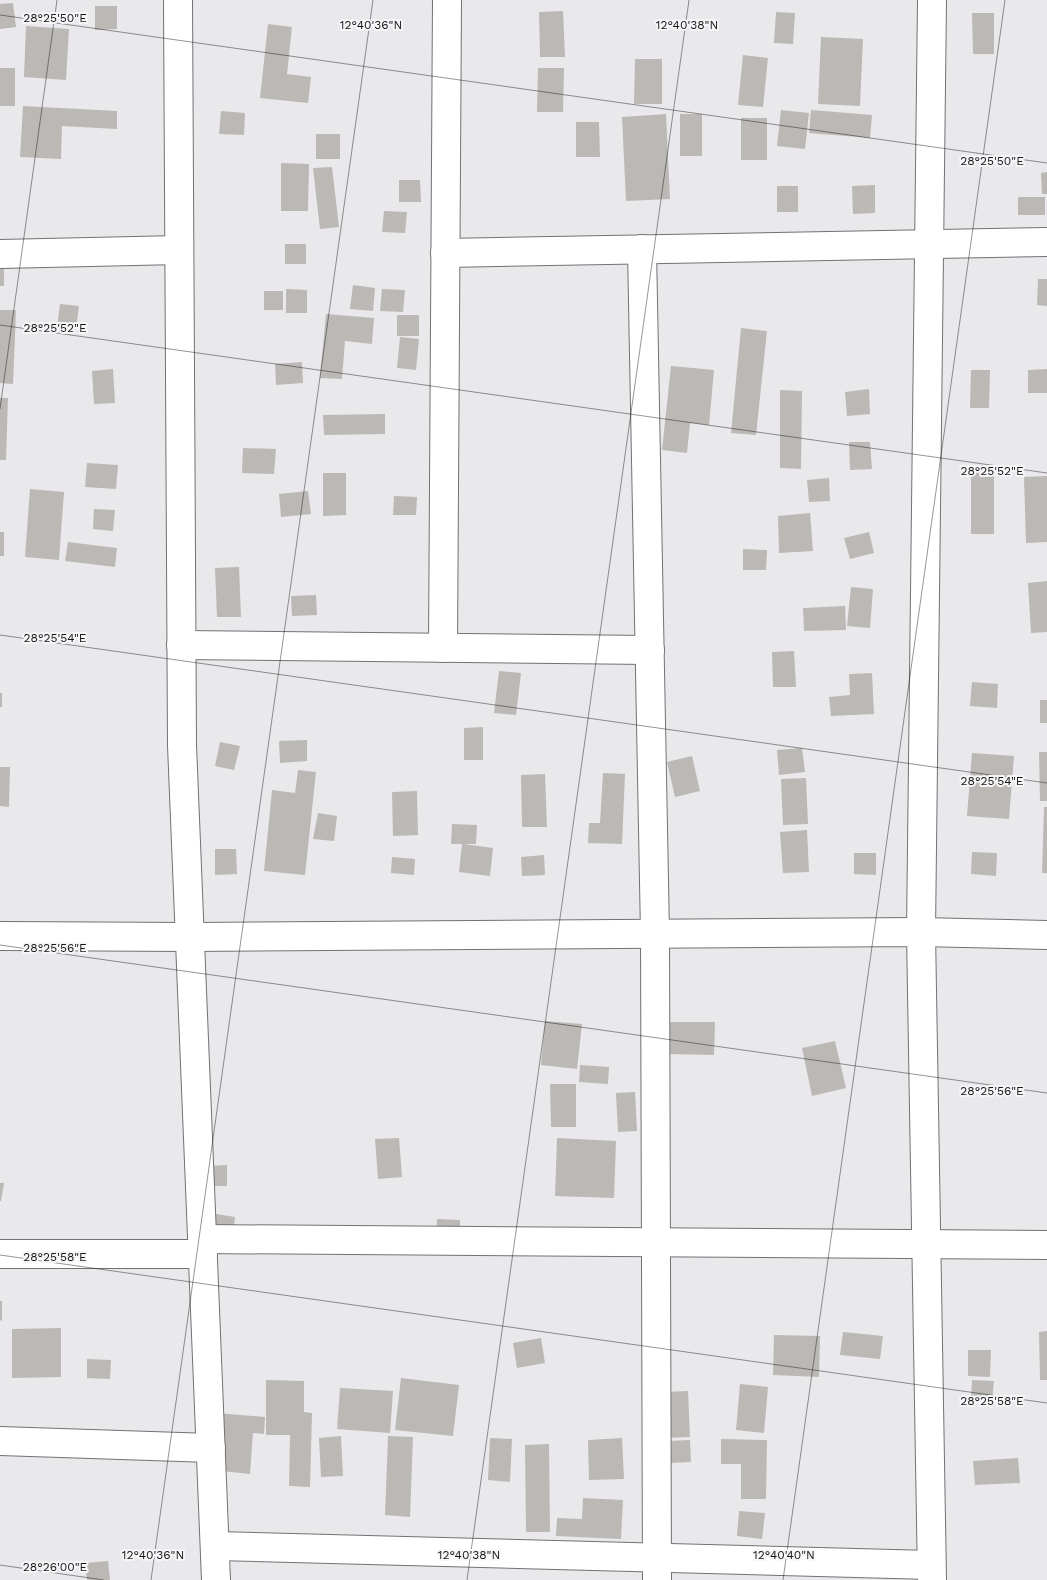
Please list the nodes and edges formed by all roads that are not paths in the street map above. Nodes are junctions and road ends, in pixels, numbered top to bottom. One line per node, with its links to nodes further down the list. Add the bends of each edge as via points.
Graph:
1 (178, 0): 7 (street)
2 (447, 0): 8 (street)
3 (932, 0): 5 (street)
4 (1047, 242): 5 (street)
5 (929, 244): 6 (street); 14 (street)
6 (642, 249): 8 (street); 13 (street)
7 (179, 250): 9 (street); 11 (street)
8 (445, 253): 12 (street)
9 (13, 254): 10 (street)
10 (0, 276)
11 (182, 646): 12 (street); 18 (street, via 182,746)
12 (443, 648): 13 (street)
13 (650, 650): 15 (street)
14 (921, 932): 15 (street); 16 (street); 20 (street)
15 (655, 934): 18 (street); 19 (street)
16 (1047, 934)
17 (0, 936): 18 (street)
18 (190, 937): 22 (street)
19 (656, 1243): 20 (street); 22 (street); 27 (street)
20 (926, 1244): 21 (street); 28 (street)
21 (1047, 1245)
22 (203, 1247): 23 (street); 25 (street)
23 (0, 1254)
24 (0, 1440): 25 (street)
25 (211, 1448): 26 (street)
26 (215, 1546): 27 (street); 29 (street)
27 (657, 1569): 28 (street)
28 (932, 1572)
29 (216, 1580)

